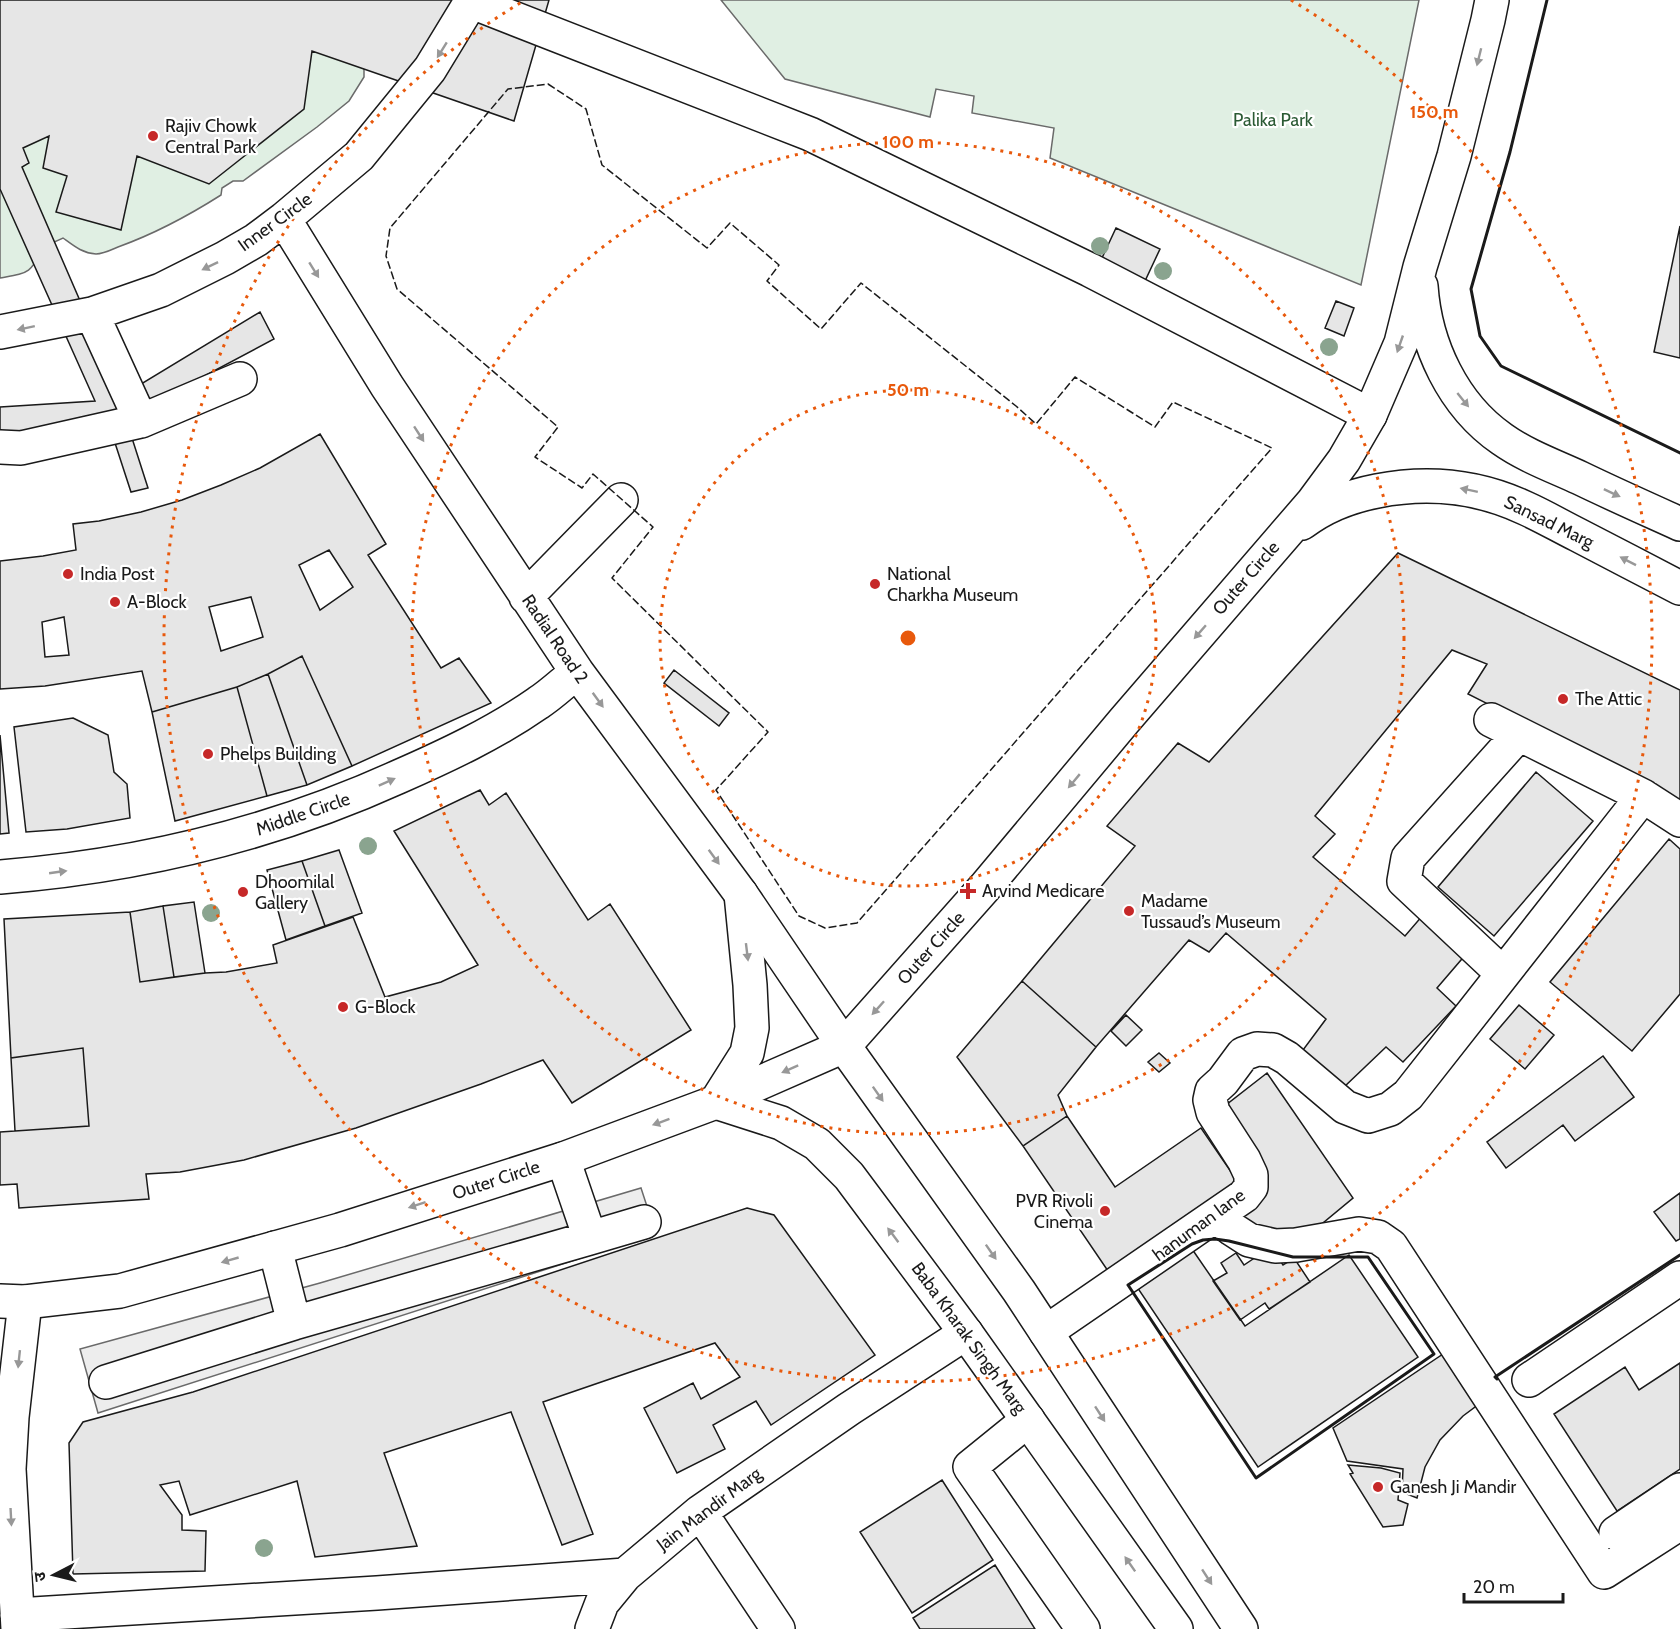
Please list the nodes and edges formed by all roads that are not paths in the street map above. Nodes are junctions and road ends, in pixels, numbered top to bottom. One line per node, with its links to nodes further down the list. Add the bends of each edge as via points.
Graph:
1 (1492, 0): 4 (street, Outer Circle, one-way to 4, via 1454,156)
2 (472, 1): 3 (street, Inner Circle, one-way to 3, via 430,69 359,156); 8 (street, via 810,134 1090,270)
3 (284, 219): 5 (street, Inner Circle, one-way to 5, via 225,258 161,290); 17 (street, Radial Road 2, one-way to 17)
4 (1420, 267): 8 (street, Outer Circle, one-way to 8, via 1401,343); 11 (street, one-way to 11, via 1428,332 1440,363 1476,417)
5 (92, 314): 6 (street, Inner Circle, one-way to 6); 9 (street)
6 (0, 332)
7 (240, 379): 9 (street)
8 (1370, 415): 15 (street, Outer Circle, via 1344,460)
9 (141, 421): 10 (street, via 21,448)
10 (0, 447)
11 (1521, 451): 12 (street); 14 (street, one-way to 14)
12 (1501, 498): 15 (street, Sansad Marg, one-way to 15, via 1429,485 1364,494 1305,520); 16 (street, Sansad Marg, one-way to 12)
13 (621, 500): 17 (street)
14 (1680, 524)
15 (1279, 540): 24 (street, Outer Circle, one-way to 24, via 985,887)
16 (1680, 588)
17 (526, 597): 18 (street, Radial Road 2)
18 (577, 672): 21 (street, Middle Circle, one-way to 18, via 111,865 239,836 302,816 364,793 494,730); 22 (street, Radial Road 2, one-way to 22)
19 (1643, 796): 20 (street); 23 (street); 23 (street, via 1505,727 1408,858 1404,881)
20 (1680, 820)
21 (0, 877)
22 (741, 894): 24 (street, Radial Road 2); 25 (street, one-way to 25, via 752,1028 747,1053)
23 (1503, 974): 27 (street, hanuman lane, via 1408,1095 1390,1109 1368,1116 1345,1107 1273,1050 1257,1049 1243,1054 1212,1091 1210,1100 1213,1112 1244,1160 1251,1175 1251,1187)
24 (844, 1046): 25 (street, Outer Circle, one-way to 25); 34 (street, one-way to 34)
25 (716, 1102): 26 (street, Outer Circle, one-way to 26); 35 (street, Baba Kharak Singh Marg, one-way to 25, via 849,1176 817,1144 782,1123)
26 (563, 1159): 29 (street); 30 (street, Outer Circle, one-way to 30)
27 (1215, 1216): 34 (street, hanuman lane); 41 (street, via 1250,1240 1275,1246 1359,1234 1378,1237 1391,1246 1604,1572)
28 (644, 1222): 29 (street)
29 (590, 1238): 33 (street)
30 (275, 1248): 32 (street, Outer Circle, one-way to 32, via 120,1291); 33 (street)
31 (1680, 1278): 36 (street)
32 (13, 1302): 43 (street, one-way to 43)
33 (294, 1323): 37 (street)
34 (1046, 1332): 50 (street, one-way to 50)
35 (966, 1333): 38 (street, Baba Kharak Singh Marg); 40 (street, Jain Mandir Marg)
36 (1528, 1380)
37 (106, 1382)
38 (1028, 1420): 48 (street, via 970,1467); 49 (street, Baba Kharak Singh Marg, one-way to 38)
39 (1680, 1490): 42 (street)
40 (700, 1512): 44 (street, Jain Mandir Marg); 47 (street)
41 (1680, 1523)
42 (1616, 1533)
43 (7, 1572): 45 (street)
44 (625, 1575): 45 (street); 46 (street, Jain Mandir Marg, via 602,1603)
45 (18, 1622)
46 (592, 1629)
47 (778, 1629)
48 (1083, 1629)
49 (1176, 1629)
50 (1241, 1629)

